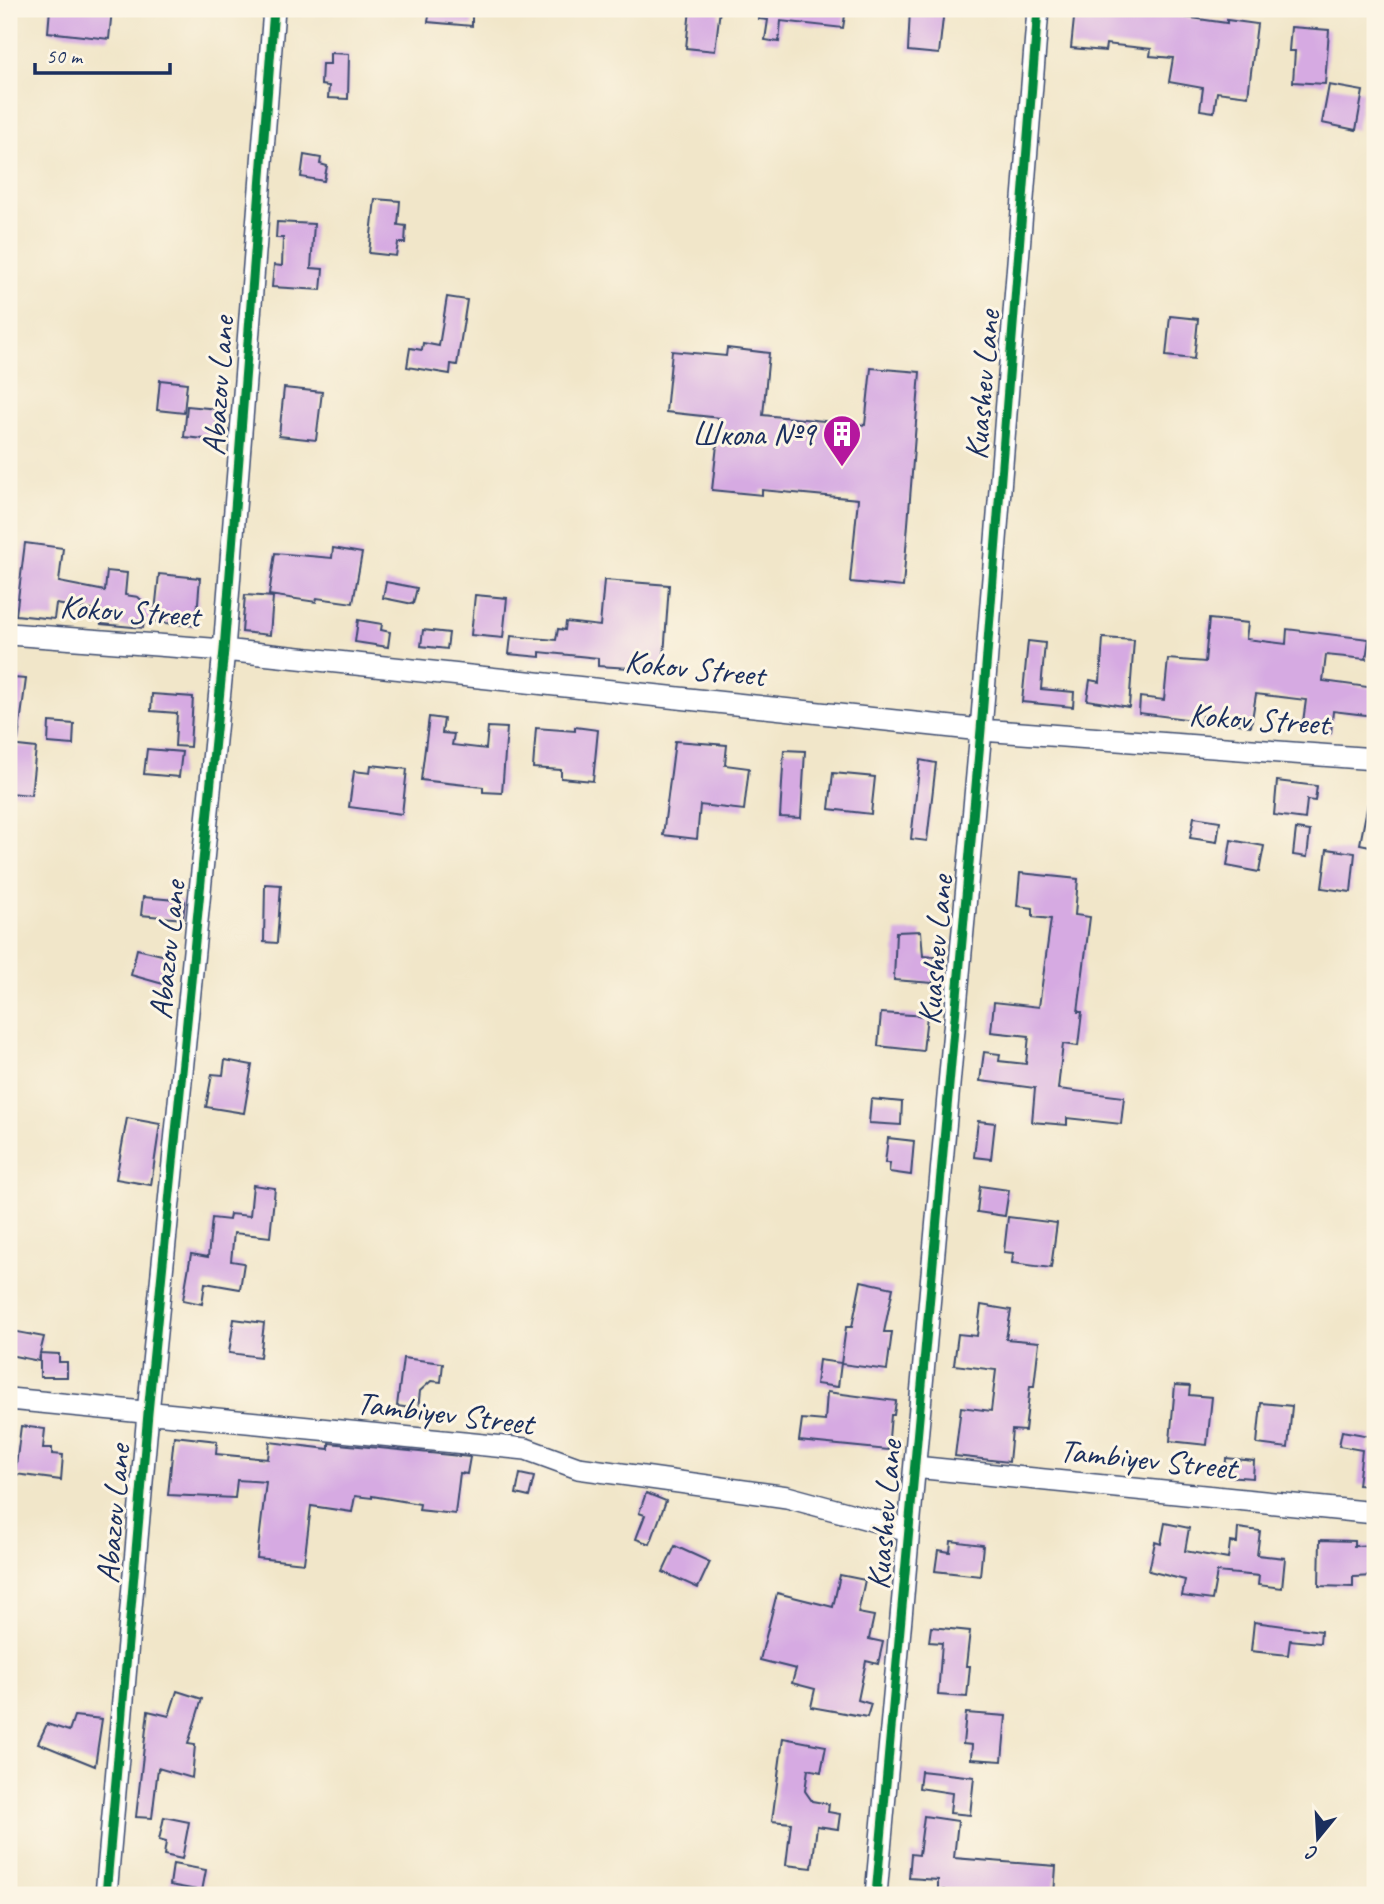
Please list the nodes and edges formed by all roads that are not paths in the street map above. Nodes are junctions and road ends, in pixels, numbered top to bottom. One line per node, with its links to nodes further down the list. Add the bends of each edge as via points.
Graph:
1 (274, 9): 4 (street, Abazov Lane)
2 (1038, 9): 5 (street, Kuashev Lane)
3 (9, 634): 4 (street, Kokov Street)
4 (224, 650): 5 (street, Kokov Street); 8 (street, Abazov Lane)
5 (981, 730): 6 (street, Kokov Street); 9 (street, Kuashev Lane)
6 (1375, 759)
7 (9, 1399): 8 (street, Tambiyev Street)
8 (148, 1413): 11 (street, Tambiyev Street, via 526,1449 578,1468 788,1497); 12 (street, Abazov Lane)
9 (915, 1467): 10 (street, Tambiyev Street); 11 (street, Kuashev Lane)
10 (1375, 1513)
11 (909, 1530): 13 (street, Kuashev Lane)
12 (106, 1895)
13 (876, 1895)

